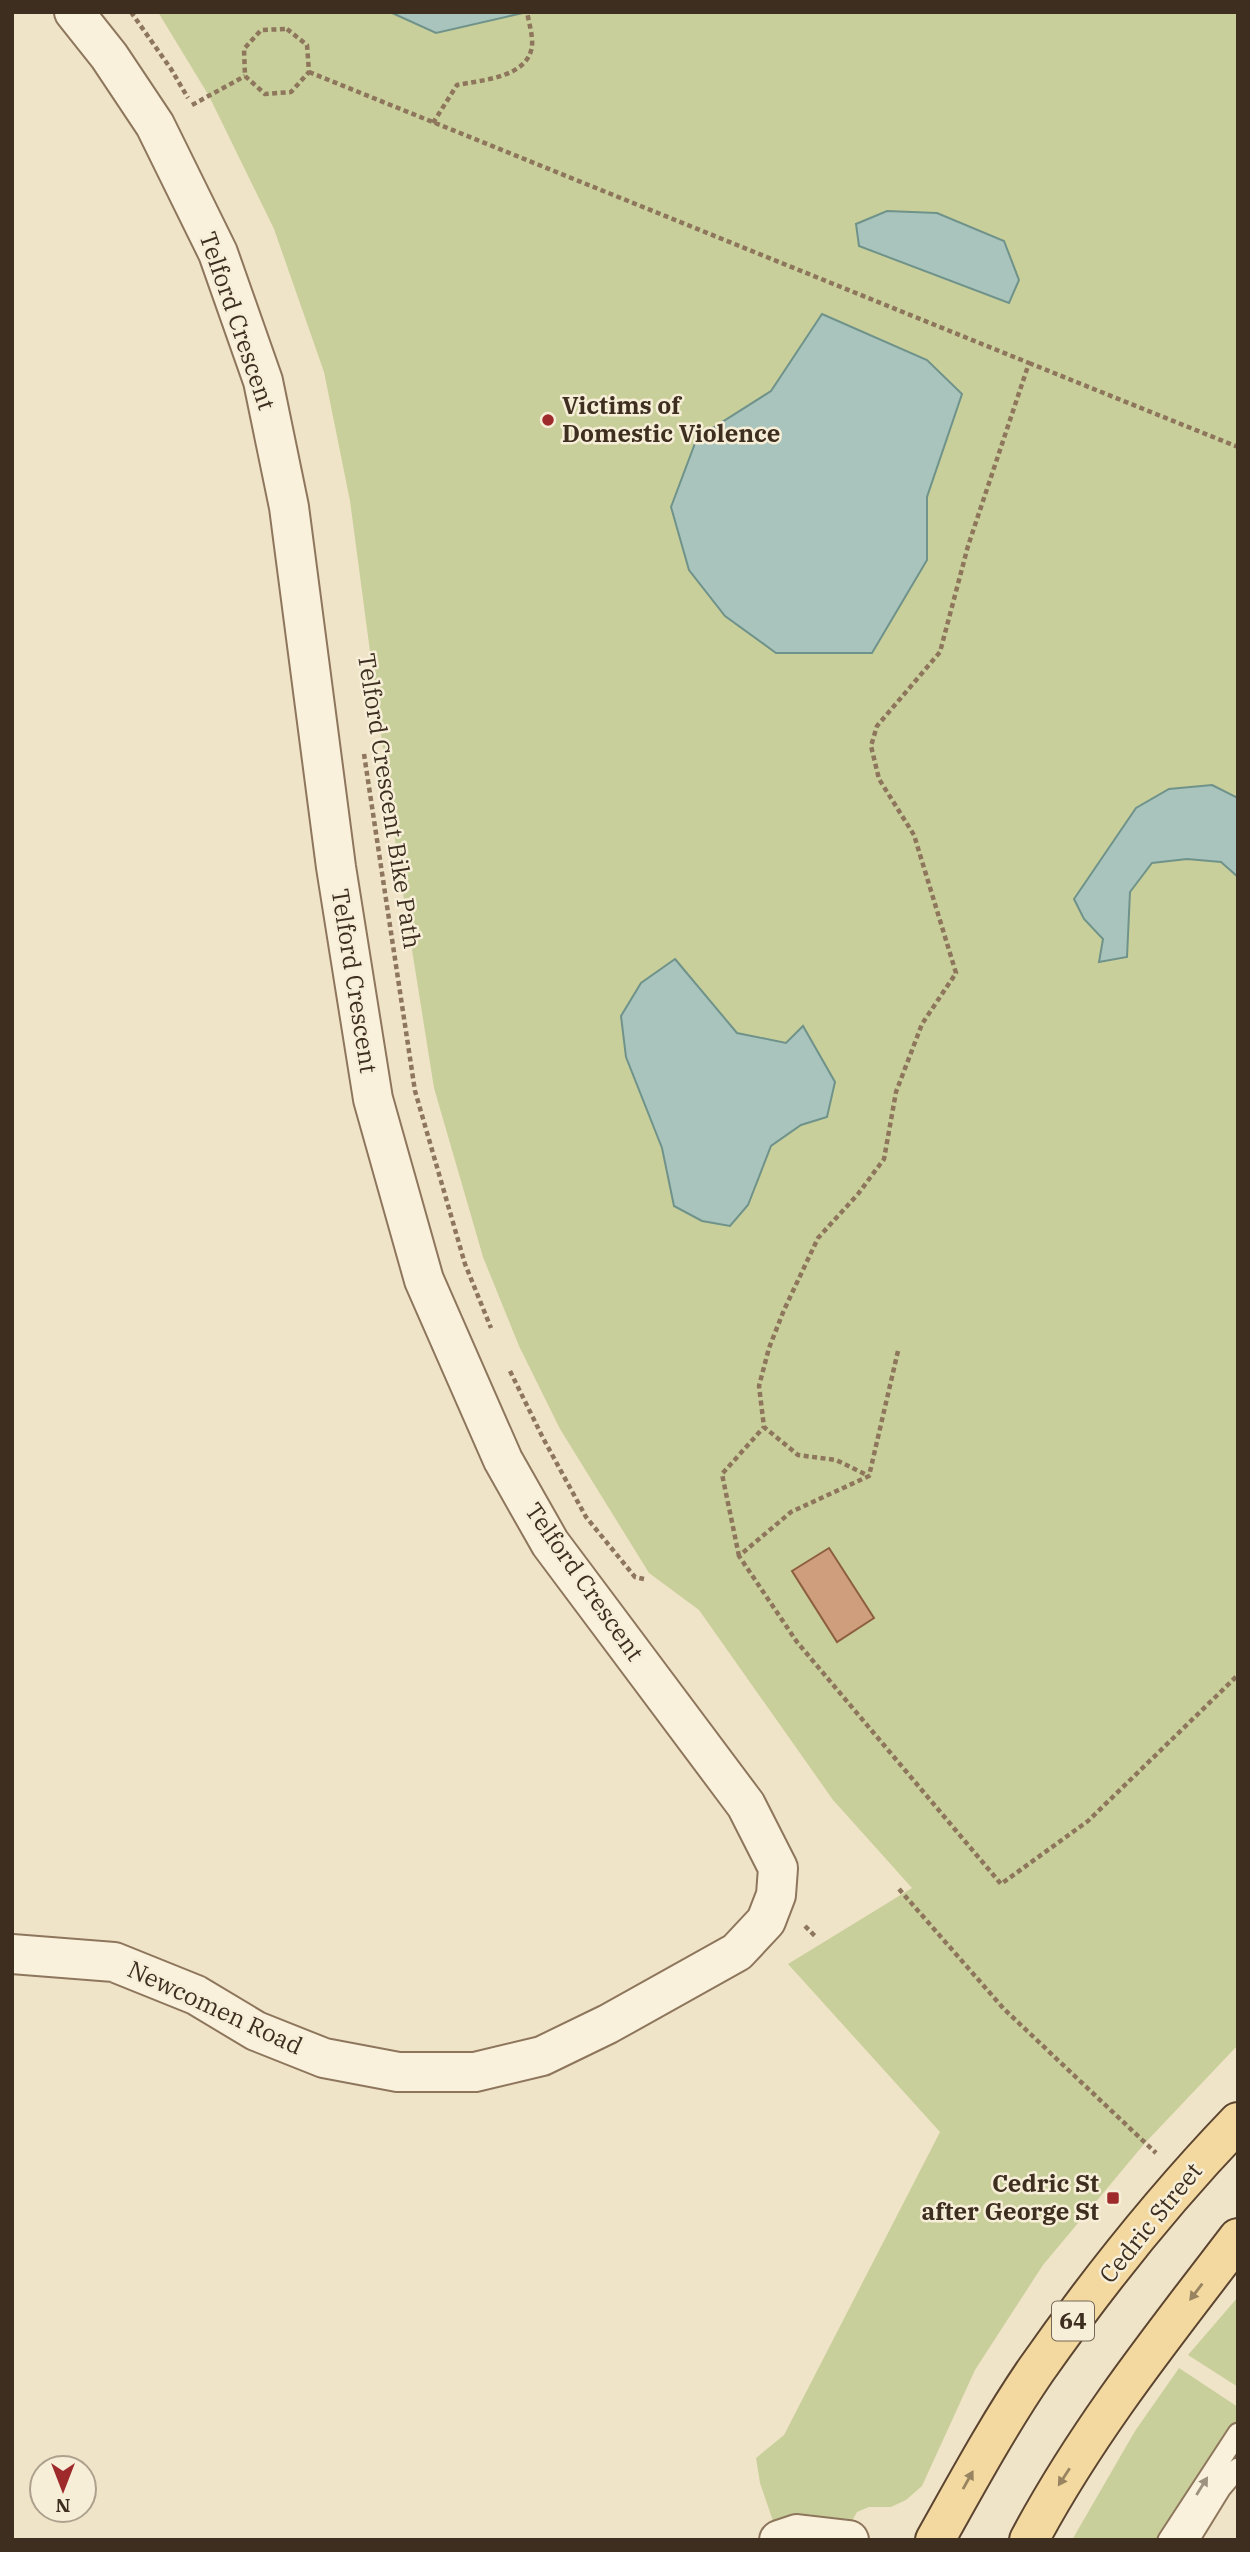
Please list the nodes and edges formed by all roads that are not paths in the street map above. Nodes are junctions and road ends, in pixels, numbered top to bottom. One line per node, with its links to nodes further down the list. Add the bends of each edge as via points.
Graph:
1 (74, 12): 2 (street, Telford Crescent, via 155,125 218,253 263,380 289,507 373,1099 424,1280 503,1460 550,1543 746,1805 778,1868)
2 (776, 1895): 3 (street, Newcomen Road, via 766,1921 737,1952 542,2056 475,2072 398,2072 324,2058 256,2031 196,1995 114,1962)
3 (12, 1954)
4 (1238, 2122): 10 (main road, Cedric Street / 64, one-way to 4, via 1036,2371 1153,2215)
5 (1238, 2238): 11 (main road, one-way to 11, via 1112,2404)
6 (1238, 2433): 12 (lane, one-way to 6)
7 (1238, 2468): 13 (lane)
8 (779, 2540): 9 (street, via 797,2533)
9 (849, 2540)
10 (935, 2540)
11 (1029, 2540)
12 (1168, 2540)
13 (1189, 2540)

